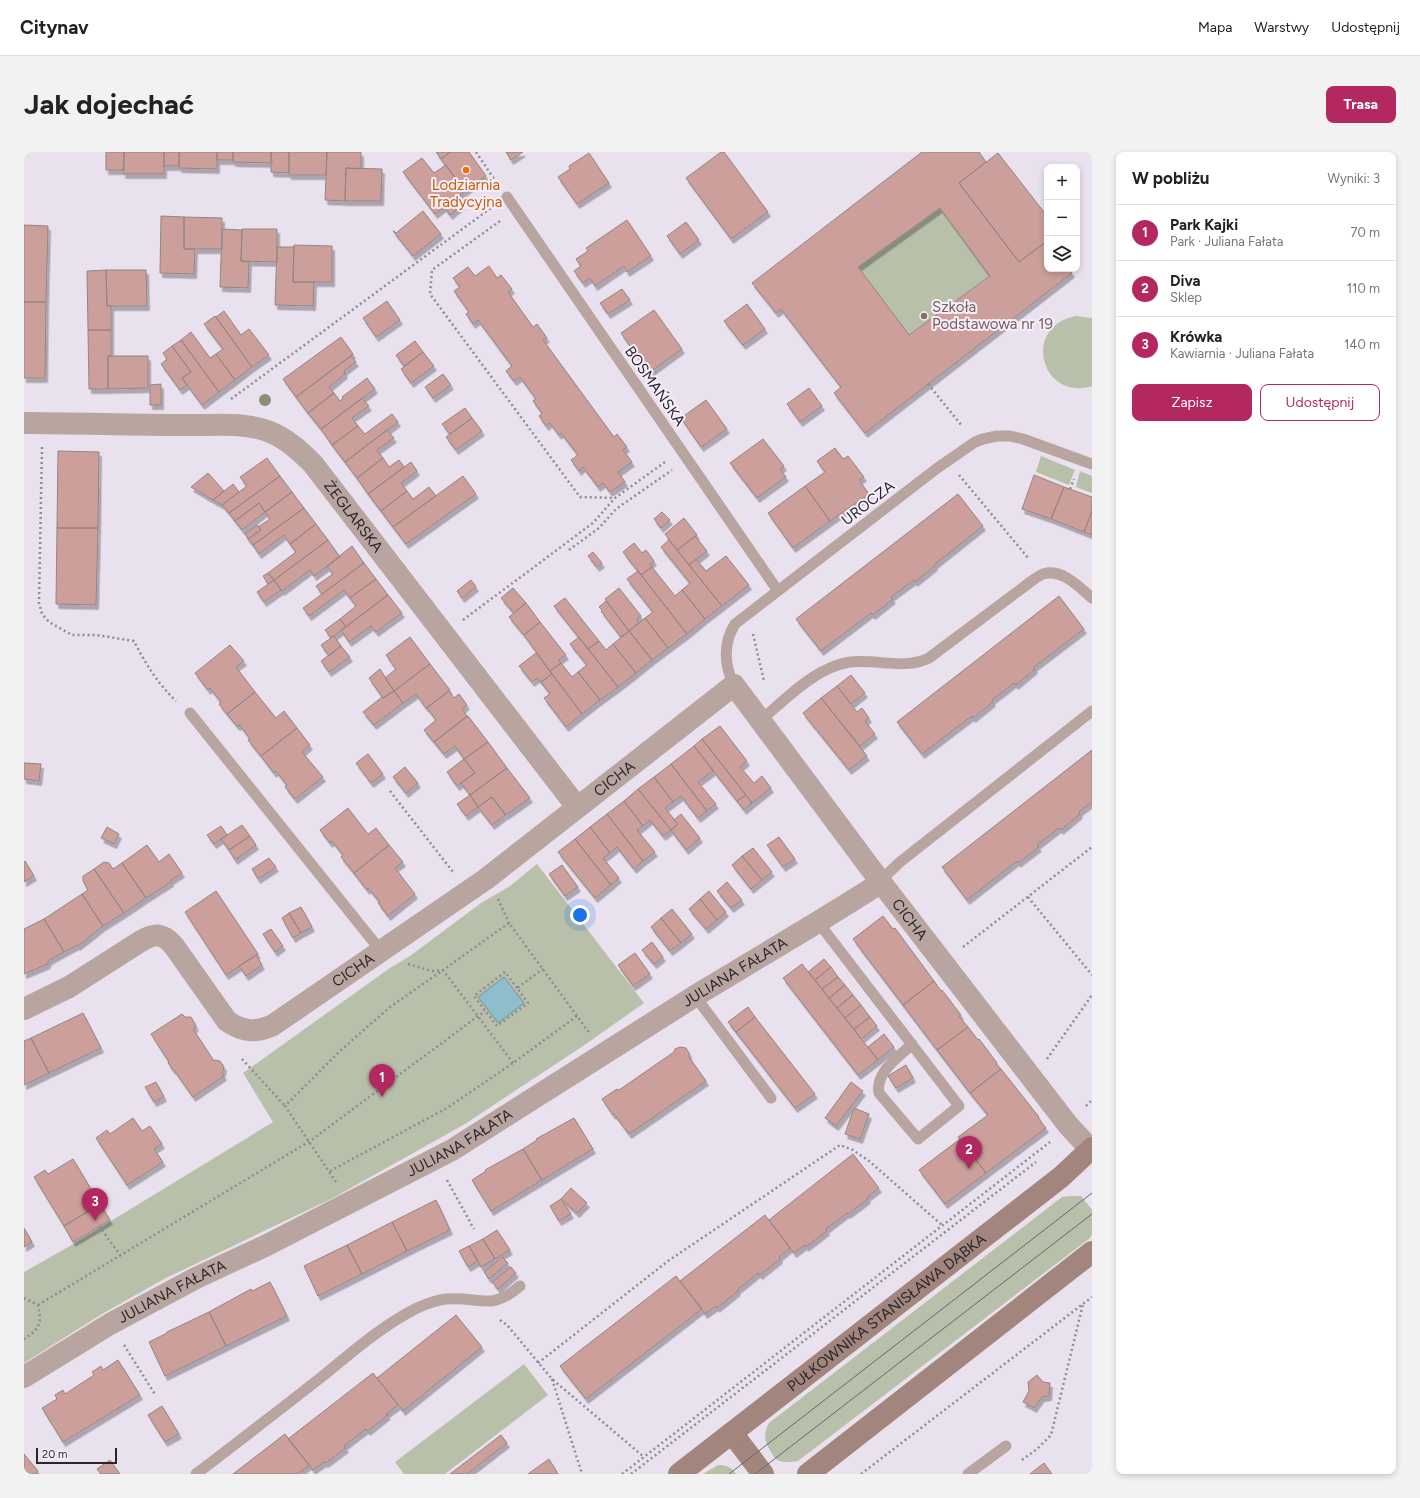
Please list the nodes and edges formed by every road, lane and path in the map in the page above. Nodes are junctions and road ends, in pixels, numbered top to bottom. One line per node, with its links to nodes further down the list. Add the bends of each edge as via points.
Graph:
1 (476, 152): 2 (path)
2 (506, 197): 3 (lane, BOSMAŃSKA); 5 (path)
3 (516, 210): 9 (lane, BOSMAŃSKA); 12 (path, via 432,270 430,294 580,497)
4 (928, 384): 7 (path)
5 (227, 402)
6 (24, 423): 18 (street, ŻEGLARSKA, via 195,426 233,424 258,428 280,437 298,449 313,464)
7 (975, 442): 10 (lane, UROCZA, via 997,436 1010,436); 15 (lane, UROCZA)
8 (42, 444): 21 (path, via 39,603 42,614 49,622 72,635 96,635 134,641 164,690)
9 (684, 454): 12 (path); 13 (path, via 616,510 599,528); 15 (lane, BOSMAŃSKA)
10 (1092, 464)
11 (963, 469): 14 (path, via 958,474)
12 (615, 498): 18 (path, via 593,523)
13 (569, 550)
14 (1030, 560)
15 (778, 591): 19 (lane, UROCZA, via 735,624 731,631 726,654 728,671)
16 (1092, 598): 22 (lane, via 1064,576 1043,574 929,658 909,664 850,662 824,670)
17 (752, 630): 22 (path)
18 (444, 634): 24 (street, ŻEGLARSKA)
19 (734, 685): 22 (street, CICHA); 24 (street, CICHA)
20 (1092, 711): 26 (lane, via 906,857)
21 (190, 713): 33 (lane)
22 (768, 714): 26 (street, CICHA)
23 (390, 791): 27 (path)
24 (577, 808): 27 (street, CICHA)
25 (1092, 847): 29 (path)
26 (880, 881): 30 (street, JULIANA FAŁATA); 52 (street, CICHA)
27 (468, 891): 33 (street, CICHA)
28 (497, 896): 31 (path)
29 (1028, 897): 32 (path); 36 (path)
30 (818, 922): 39 (street, JULIANA FAŁATA); 44 (lane)
31 (509, 923): 34 (path); 35 (path)
32 (962, 948)
33 (381, 951): 40 (street, CICHA, via 274,1025 259,1030 244,1030 227,1022 174,946 160,935 148,937 69,986)
34 (543, 969): 37 (path); 43 (path)
35 (443, 970): 42 (path); 51 (path, via 390,1007 340,1051)
36 (1092, 975)
37 (517, 988): 41 (path, via 528,1003 497,1026); 41 (path, via 505,972 474,996)
38 (1092, 995): 47 (path)
39 (695, 996): 45 (street, JULIANA FAŁATA); 49 (lane)
40 (24, 1009)
41 (485, 1011): 42 (path)
42 (477, 1016): 48 (path); 53 (path)
43 (577, 1016): 45 (path); 48 (path)
44 (912, 1044): 44 (lane, via 884,1071 878,1087 879,1093 918,1139 960,1106)
45 (604, 1054): 55 (street, JULIANA FAŁATA, via 452,1150)
46 (242, 1058): 51 (path)
47 (1045, 1062)
48 (513, 1063): 53 (path, via 447,1108 330,1171)
49 (771, 1098)
50 (1092, 1100): 52 (path)
51 (285, 1106): 53 (path)
52 (1068, 1125): 54 (street, CICHA); 58 (path, via 1058,1136)
53 (310, 1141): 61 (path)
54 (1091, 1149): 74 (street, PUŁKOWNIKA STANISŁAWA DĄBKA, via 1061,1177)
55 (435, 1158): 59 (path); 68 (street, JULIANA FAŁATA)
56 (1040, 1159): 81 (path)
57 (99, 1226): 61 (path)
58 (943, 1226): 70 (path, via 869,1161 840,1145 668,1261); 76 (path)
59 (474, 1229)
60 (1092, 1252): 84 (street)
61 (120, 1256): 66 (path)
62 (520, 1286): 78 (lane, via 507,1296 487,1302 446,1299 432,1302 399,1319 358,1347)
63 (1092, 1297): 65 (path)
64 (24, 1298): 66 (path)
65 (1083, 1304): 77 (path, via 1051,1435 1037,1449); 85 (path)
66 (38, 1305): 69 (path, via 40,1323 36,1330)
67 (497, 1317): 70 (path, via 507,1325)
68 (110, 1324): 71 (street, JULIANA FAŁATA); 73 (path)
69 (24, 1339)
70 (538, 1363): 72 (path)
71 (24, 1377)
72 (552, 1379): 76 (path); 79 (path)
73 (156, 1396)
74 (732, 1433): 82 (street, PUŁKOWNIKA STANISŁAWA DĄBKA); 83 (street)
75 (1006, 1446): 86 (lane)
76 (644, 1457): 80 (path)
77 (1019, 1461)
78 (196, 1474)
79 (582, 1474)
80 (622, 1474)
81 (631, 1474)
82 (679, 1474)
83 (763, 1474)
84 (808, 1474)
85 (861, 1474)
86 (968, 1474)

